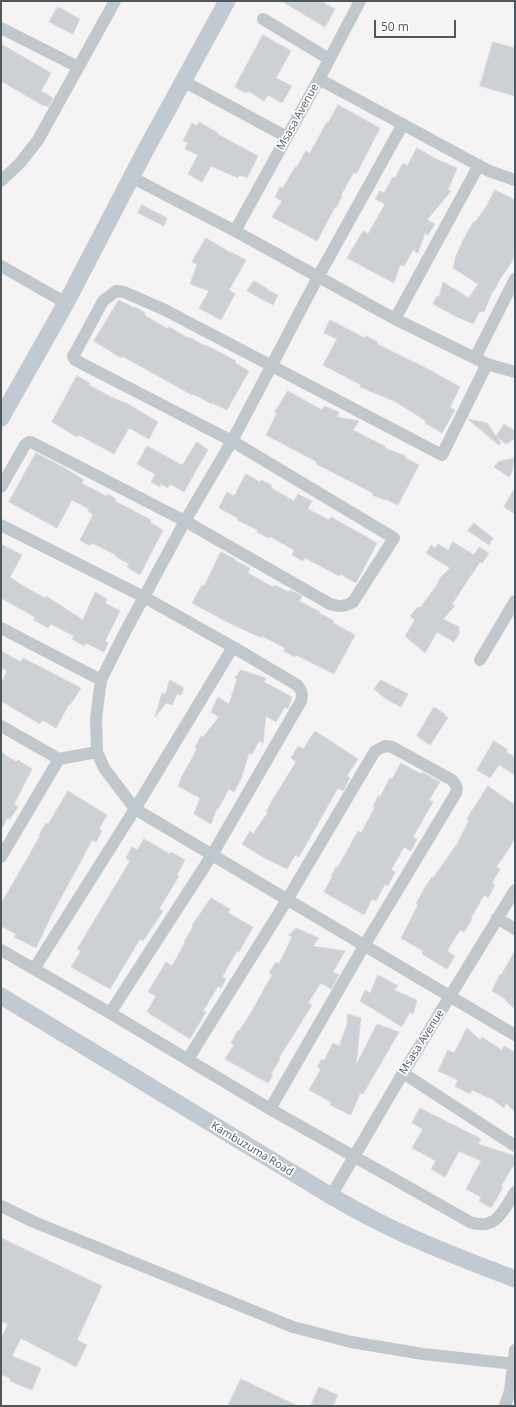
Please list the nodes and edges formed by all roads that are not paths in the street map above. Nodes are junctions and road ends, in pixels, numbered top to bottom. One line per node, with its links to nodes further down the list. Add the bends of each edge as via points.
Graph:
1 (115, 1): 7 (street)
2 (227, 1): 9 (main road)
3 (360, 1): 6 (street, Msasa Avenue)
4 (263, 19): 6 (street)
5 (1, 28): 7 (street)
6 (329, 59): 8 (street, Msasa Avenue)
7 (78, 67): 15 (street, via 34,146)
8 (319, 79): 10 (street); 11 (street, Msasa Avenue)
9 (183, 81): 11 (street); 13 (main road)
10 (403, 124): 12 (street); 18 (street)
11 (287, 137): 16 (street, Msasa Avenue)
12 (479, 166): 14 (street); 21 (street)
13 (131, 177): 16 (street); 20 (main road)
14 (515, 180)
15 (1, 181)
16 (235, 231): 18 (street)
17 (1, 266): 20 (street)
18 (318, 277): 21 (street); 24 (street)
19 (515, 279): 22 (street)
20 (66, 303): 26 (main road)
21 (395, 319): 22 (street)
22 (475, 358): 23 (street)
23 (487, 364): 24 (street, via 442,455); 25 (street)
24 (272, 366): 27 (street); 27 (street, via 163,310 124,292 116,291 103,301 75,353 74,358 78,362)
25 (515, 372)
26 (1, 418)
27 (232, 441): 29 (street); 29 (street, via 394,538 353,602 345,607 330,604)
28 (1, 487): 29 (street, via 25,445 31,442)
29 (186, 521): 31 (street)
30 (1, 525): 31 (street)
31 (144, 597): 34 (street); 36 (street)
32 (515, 601): 35 (street)
33 (1, 628): 36 (street)
34 (233, 647): 40 (street); 41 (street, via 297,685 303,695)
35 (480, 660)
36 (101, 680): 38 (street, via 96,718)
37 (1, 726): 39 (street)
38 (97, 752): 39 (street); 40 (street, via 104,768)
39 (59, 759): 42 (street)
40 (135, 809): 41 (street); 49 (street)
41 (212, 855): 44 (street); 52 (street)
42 (1, 857)
43 (515, 890): 45 (street, Msasa Avenue)
44 (287, 900): 47 (street); 47 (street, via 375,751 380,747 392,747 452,780 456,784 456,793); 54 (street)
45 (497, 918): 46 (street); 51 (street, Msasa Avenue)
46 (515, 929)
47 (364, 946): 51 (street); 56 (street)
48 (1, 950): 49 (street)
49 (34, 969): 52 (street)
50 (1, 996): 60 (main road, Kambuzuma Road)
51 (450, 996): 53 (street); 55 (street, Msasa Avenue)
52 (110, 1013): 54 (street)
53 (515, 1035)
54 (188, 1059): 56 (street)
55 (403, 1073): 57 (street); 58 (street, Msasa Avenue)
56 (270, 1109): 58 (street)
57 (515, 1146)
58 (354, 1157): 59 (street, via 478,1225 496,1221); 60 (street, Msasa Avenue)
59 (515, 1192)
60 (330, 1196): 62 (main road, Kambuzuma Road, via 444,1252)
61 (1, 1206): 64 (street, via 48,1228 293,1327 352,1342 423,1354)
62 (515, 1279)
63 (515, 1350): 64 (street)
64 (514, 1364): 65 (street)
65 (505, 1406)

